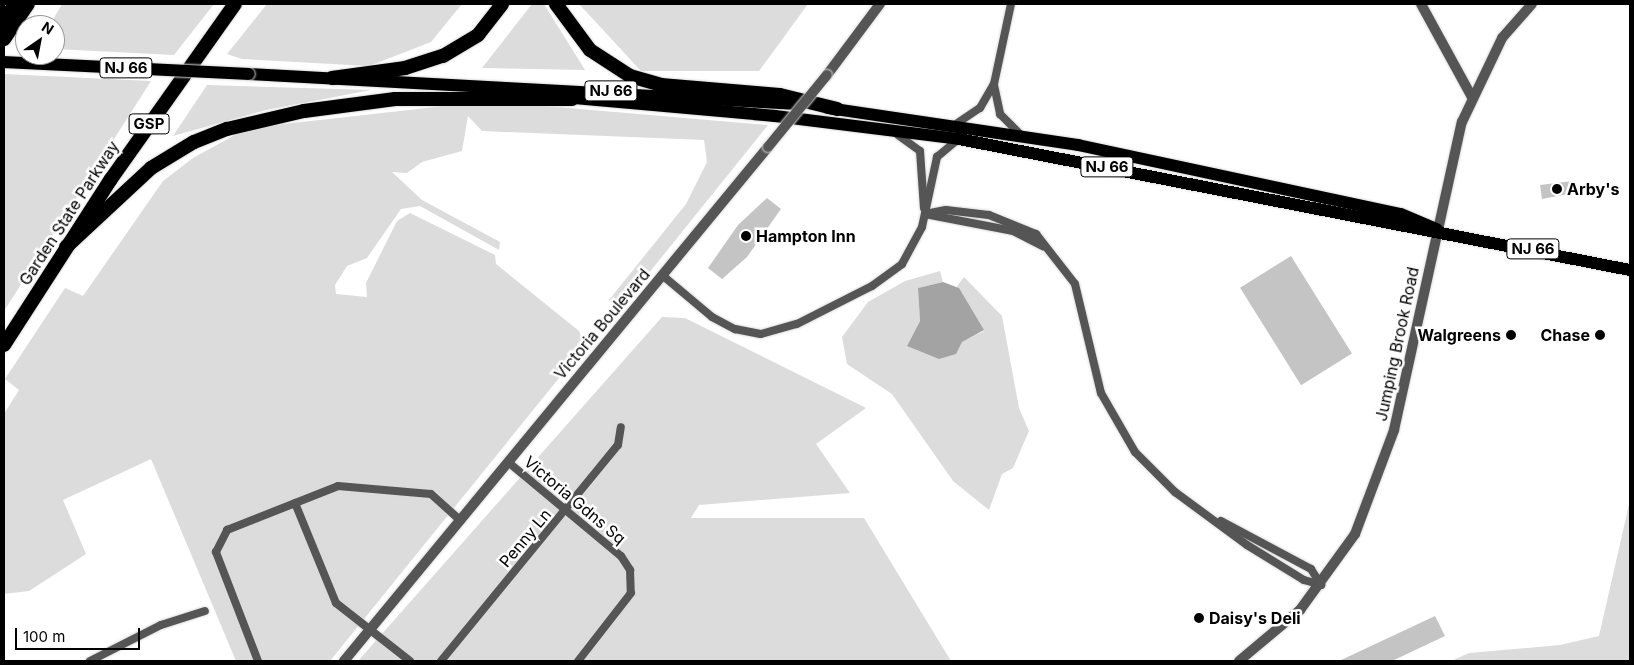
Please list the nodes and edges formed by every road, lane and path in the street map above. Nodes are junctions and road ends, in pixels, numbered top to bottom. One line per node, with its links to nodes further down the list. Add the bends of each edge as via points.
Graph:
1 (14, 4): 10 (highway)
2 (28, 4): 11 (highway)
3 (235, 4): 25 (highway, Garden State Parkway / GSP)
4 (502, 4): 13 (highway, via 478,35 443,56 406,68)
5 (556, 4): 18 (highway, via 590,50 630,76 661,85 780,95)
6 (880, 4): 28 (street, Victoria Boulevard, bridge, via 827,75)
7 (1011, 4): 14 (street)
8 (1421, 4): 16 (street)
9 (1532, 4): 16 (street, Jumping Brook Road, via 1502,38)
10 (4, 26)
11 (4, 39)
12 (4, 62): 13 (highway, NJ 66, bridge)
13 (332, 78): 15 (highway, NJ 66)
14 (994, 84): 19 (street, via 980,108); 21 (street, via 1000,114)
15 (520, 90): 17 (highway, NJ 66); 18 (highway, NJ 66, via 691,95)
16 (1472, 98): 24 (street, Jumping Brook Road, via 1455,143)
17 (572, 99): 20 (highway, NJ 66); 25 (highway, via 388,100 304,111 227,129 194,142 151,168)
18 (837, 109): 19 (highway, NJ 66)
19 (956, 124): 21 (highway, NJ 66)
20 (880, 128): 22 (highway, NJ 66); 23 (street, via 910,140 920,151)
21 (1020, 134): 24 (highway, NJ 66, via 1401,214)
22 (959, 139): 23 (street, via 937,157); 24 (highway, NJ 66, via 1394,227)
23 (925, 214): 26 (street, via 944,222 1013,231); 26 (street, via 946,210 1007,220 1036,234); 28 (street, via 914,246 892,273 783,330 754,334 730,327)
24 (1437, 229): 27 (highway, NJ 66); 36 (street, Jumping Brook Road, via 1390,443 1350,546)
25 (66, 247): 29 (highway, Garden State Parkway / GSP)
26 (1052, 251): 34 (street, via 1075,284 1092,366 1120,431 1153,473)
27 (1630, 270)
28 (662, 275): 31 (street, Victoria Boulevard)
29 (4, 345)
30 (620, 427): 33 (street, Penny Ln, via 618,444)
31 (508, 462): 33 (street, Victoria Gdns Sq); 35 (street, Victoria Boulevard)
32 (295, 503): 35 (street, via 338,486 409,489 431,494); 38 (street, via 336,603); 40 (street, via 227,530 217,543 216,552)
33 (566, 510): 43 (street, Penny Ln); 44 (street, Victoria Gdns Sq, via 621,556 630,570 631,593)
34 (1210, 516): 36 (street, via 1296,575); 36 (street, via 1311,570)
35 (461, 521): 38 (street, Victoria Boulevard)
36 (1321, 585): 45 (street, Jumping Brook Road, via 1278,631)
37 (206, 611): 39 (street, via 161,625)
38 (370, 629): 41 (street, Victoria Boulevard); 42 (street)
39 (90, 661)
40 (258, 661)
41 (344, 661)
42 (410, 661)
43 (441, 661)
44 (578, 661)
45 (1239, 661)

